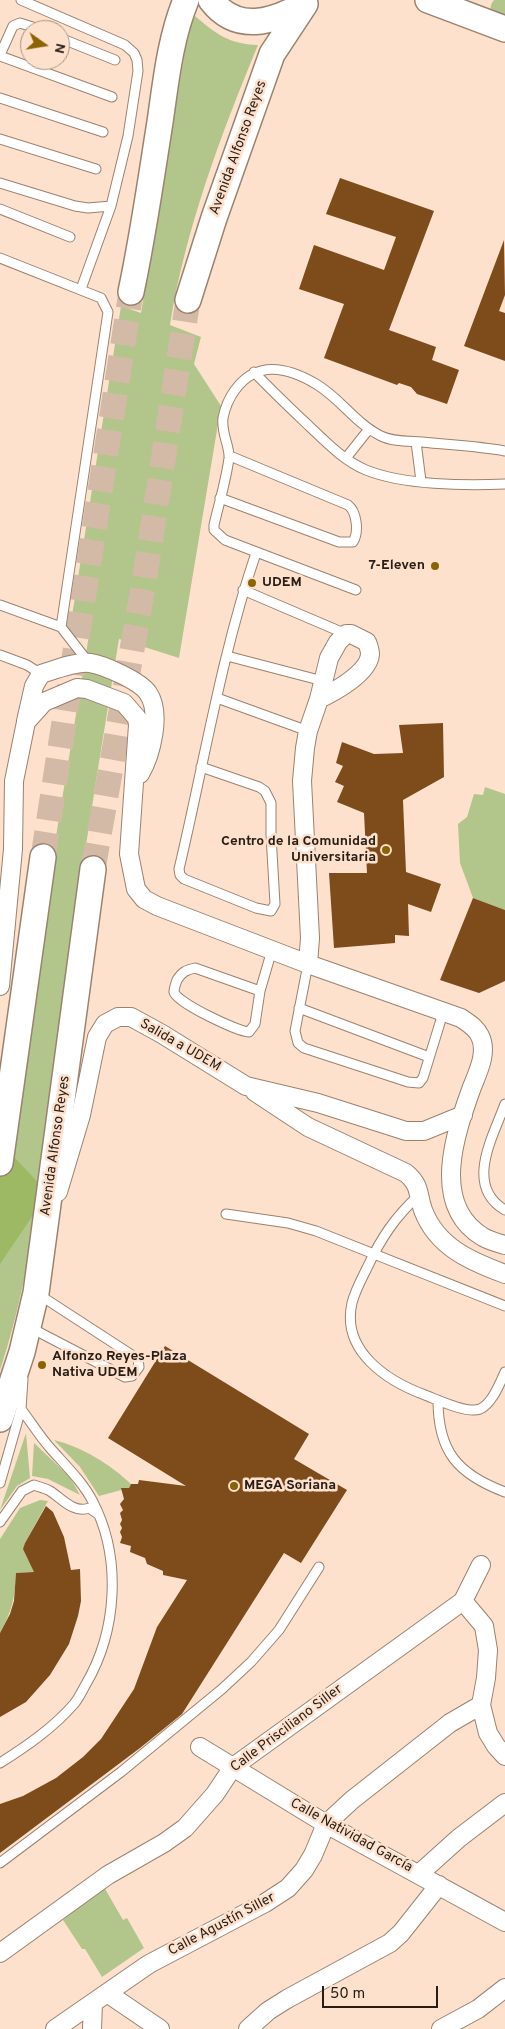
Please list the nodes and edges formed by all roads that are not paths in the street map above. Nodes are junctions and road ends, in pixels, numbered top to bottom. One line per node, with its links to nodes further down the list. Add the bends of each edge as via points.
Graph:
1 (22, 0): 20 (lane, via 125,45 134,53 138,71 128,136)
2 (171, 0): 11 (main road)
3 (186, 0): 11 (main road)
4 (211, 0): 7 (main road, via 229,16 263,22 282,17)
5 (428, 0): 9 (main road)
6 (486, 0): 9 (main road, via 485,17)
7 (308, 2): 26 (main road, Avenida Alfonso Reyes, via 272,54)
8 (20, 23): 12 (lane, via 13,26)
9 (500, 27)
10 (70, 42): 13 (lane)
11 (169, 55): 25 (main road)
12 (0, 56): 14 (lane)
13 (115, 60)
14 (112, 97)
15 (0, 98): 16 (lane)
16 (103, 132)
17 (0, 139): 18 (lane)
18 (96, 169)
19 (0, 183): 20 (lane, via 75,206)
20 (111, 206): 24 (lane)
21 (0, 209): 22 (lane)
22 (70, 237)
23 (0, 258): 24 (lane)
24 (81, 288): 40 (lane, via 101,298 108,312)
25 (131, 292)
26 (188, 300)
27 (254, 372): 28 (lane, via 263,369 285,371 316,384); 31 (lane, via 230,396 223,417 223,434); 32 (lane)
28 (369, 429): 29 (lane, via 383,437); 32 (lane)
29 (416, 442): 30 (lane); 33 (lane)
30 (505, 451)
31 (230, 456): 35 (lane); 35 (lane, via 348,505 355,517 356,537 353,542 339,542)
32 (346, 458): 33 (lane, via 379,474)
33 (421, 481): 34 (lane)
34 (505, 484)
35 (220, 498): 36 (lane, via 214,530 226,540)
36 (256, 553): 37 (lane); 38 (lane)
37 (243, 590): 41 (lane); 43 (lane)
38 (356, 590)
39 (0, 605): 40 (lane)
40 (61, 628): 44 (lane)
41 (346, 634): 46 (street, via 332,650); 48 (street, via 367,642 368,661 352,679)
42 (0, 655): 45 (lane)
43 (227, 656): 46 (lane); 47 (lane)
44 (89, 663): 45 (street); 52 (street, via 136,683 148,692 153,704 151,746)
45 (41, 674): 49 (street, via 34,686)
46 (323, 680): 48 (street)
47 (217, 698): 50 (lane); 51 (lane)
48 (318, 699): 50 (street)
49 (26, 722): 52 (street, via 44,702 77,688 124,704 137,718); 57 (street, via 14,781 13,849)
50 (308, 731): 56 (street, via 302,781 310,930)
51 (201, 767): 51 (lane, via 259,787 269,797 276,904 272,911 256,908 180,875)
52 (136, 781): 55 (street, via 129,854 136,889 144,899)
53 (43, 857): 65 (main road)
54 (93, 869): 69 (main road, Avenida Alfonso Reyes)
55 (272, 950): 56 (street); 58 (lane)
56 (308, 964): 59 (lane); 60 (street)
57 (0, 986)
58 (260, 991): 58 (lane, via 255,1024 249,1032 189,1005 174,992 181,974 195,968)
59 (299, 1008): 61 (lane); 61 (lane, via 295,1031 298,1043 304,1048 413,1083 423,1078)
60 (443, 1013): 61 (lane); 64 (street, via 461,1018 473,1026 483,1048)
61 (429, 1057)
62 (246, 1086): 64 (street, Salida a UDEM, via 318,1102 406,1131 424,1130); 66 (street, via 308,1128 406,1173 415,1181); 69 (street, Salida a UDEM, via 170,1038 131,1018 112,1019 105,1024 98,1037 81,1115)
63 (505, 1104): 67 (lane, via 484,1164 482,1180 497,1205)
64 (463, 1115): 70 (street, via 452,1160 451,1187 455,1204 469,1225 484,1238)
65 (0, 1163)
66 (419, 1194): 71 (lane, via 400,1212); 72 (street, via 422,1208 440,1239 478,1263)
67 (505, 1210)
68 (226, 1214): 71 (lane, via 288,1223)
69 (45, 1233): 73 (main road, Avenida Alfonso Reyes)
70 (505, 1245)
71 (373, 1254): 74 (lane); 77 (lane, via 352,1305 351,1318 359,1349 366,1359 392,1379)
72 (505, 1274)
73 (36, 1293): 75 (main road, Avenida Alfonso Reyes); 75 (lane, via 138,1360 140,1367 132,1376 125,1377)
74 (505, 1306)
75 (29, 1327): 78 (main road, Avenida Alfonso Reyes)
76 (505, 1372): 77 (lane, via 489,1402 478,1410)
77 (438, 1400): 80 (lane, via 438,1422 453,1458 470,1475)
78 (11, 1414): 79 (lane); 81 (lane, via 49,1447 77,1478)
79 (0, 1483)
80 (505, 1492)
81 (98, 1514): 82 (lane, via 89,1508 74,1508 48,1490 34,1485 22,1491); 89 (lane, via 108,1542 112,1580 110,1622 98,1665 75,1703 36,1740)
82 (0, 1522)
83 (480, 1565): 85 (street)
84 (319, 1566): 93 (lane, via 279,1630 222,1689 121,1772)
85 (463, 1601): 86 (street, via 484,1626 486,1678); 90 (street, Calle Prisciliano Siller)
86 (480, 1705): 88 (street, via 488,1733); 92 (street, Calle Agustín Siller, via 450,1723)
87 (200, 1747): 90 (street, Calle Natividad García)
88 (505, 1756)
89 (0, 1763)
90 (233, 1766): 92 (street, Calle Natividad García); 97 (street, Calle Prisciliano Siller, via 215,1794 185,1828 108,1875)
91 (505, 1803): 94 (street, via 458,1838)
92 (326, 1824): 94 (street, Calle Natividad García); 99 (street, Calle Agustín Siller, via 313,1855 288,1888 149,1964)
93 (0, 1863)
94 (419, 1874): 95 (street, Calle Natividad García)
95 (439, 1885): 96 (street, Calle Natividad García); 103 (street, via 390,1943 287,1999)
96 (505, 1922)
97 (0, 1952)
98 (505, 1988): 104 (street, via 478,2009)
99 (100, 1998): 100 (street, Calle Agustín Siller); 101 (street); 102 (street)
100 (55, 2029)
101 (92, 2029)
102 (160, 2029)
103 (248, 2029)
104 (441, 2029)

